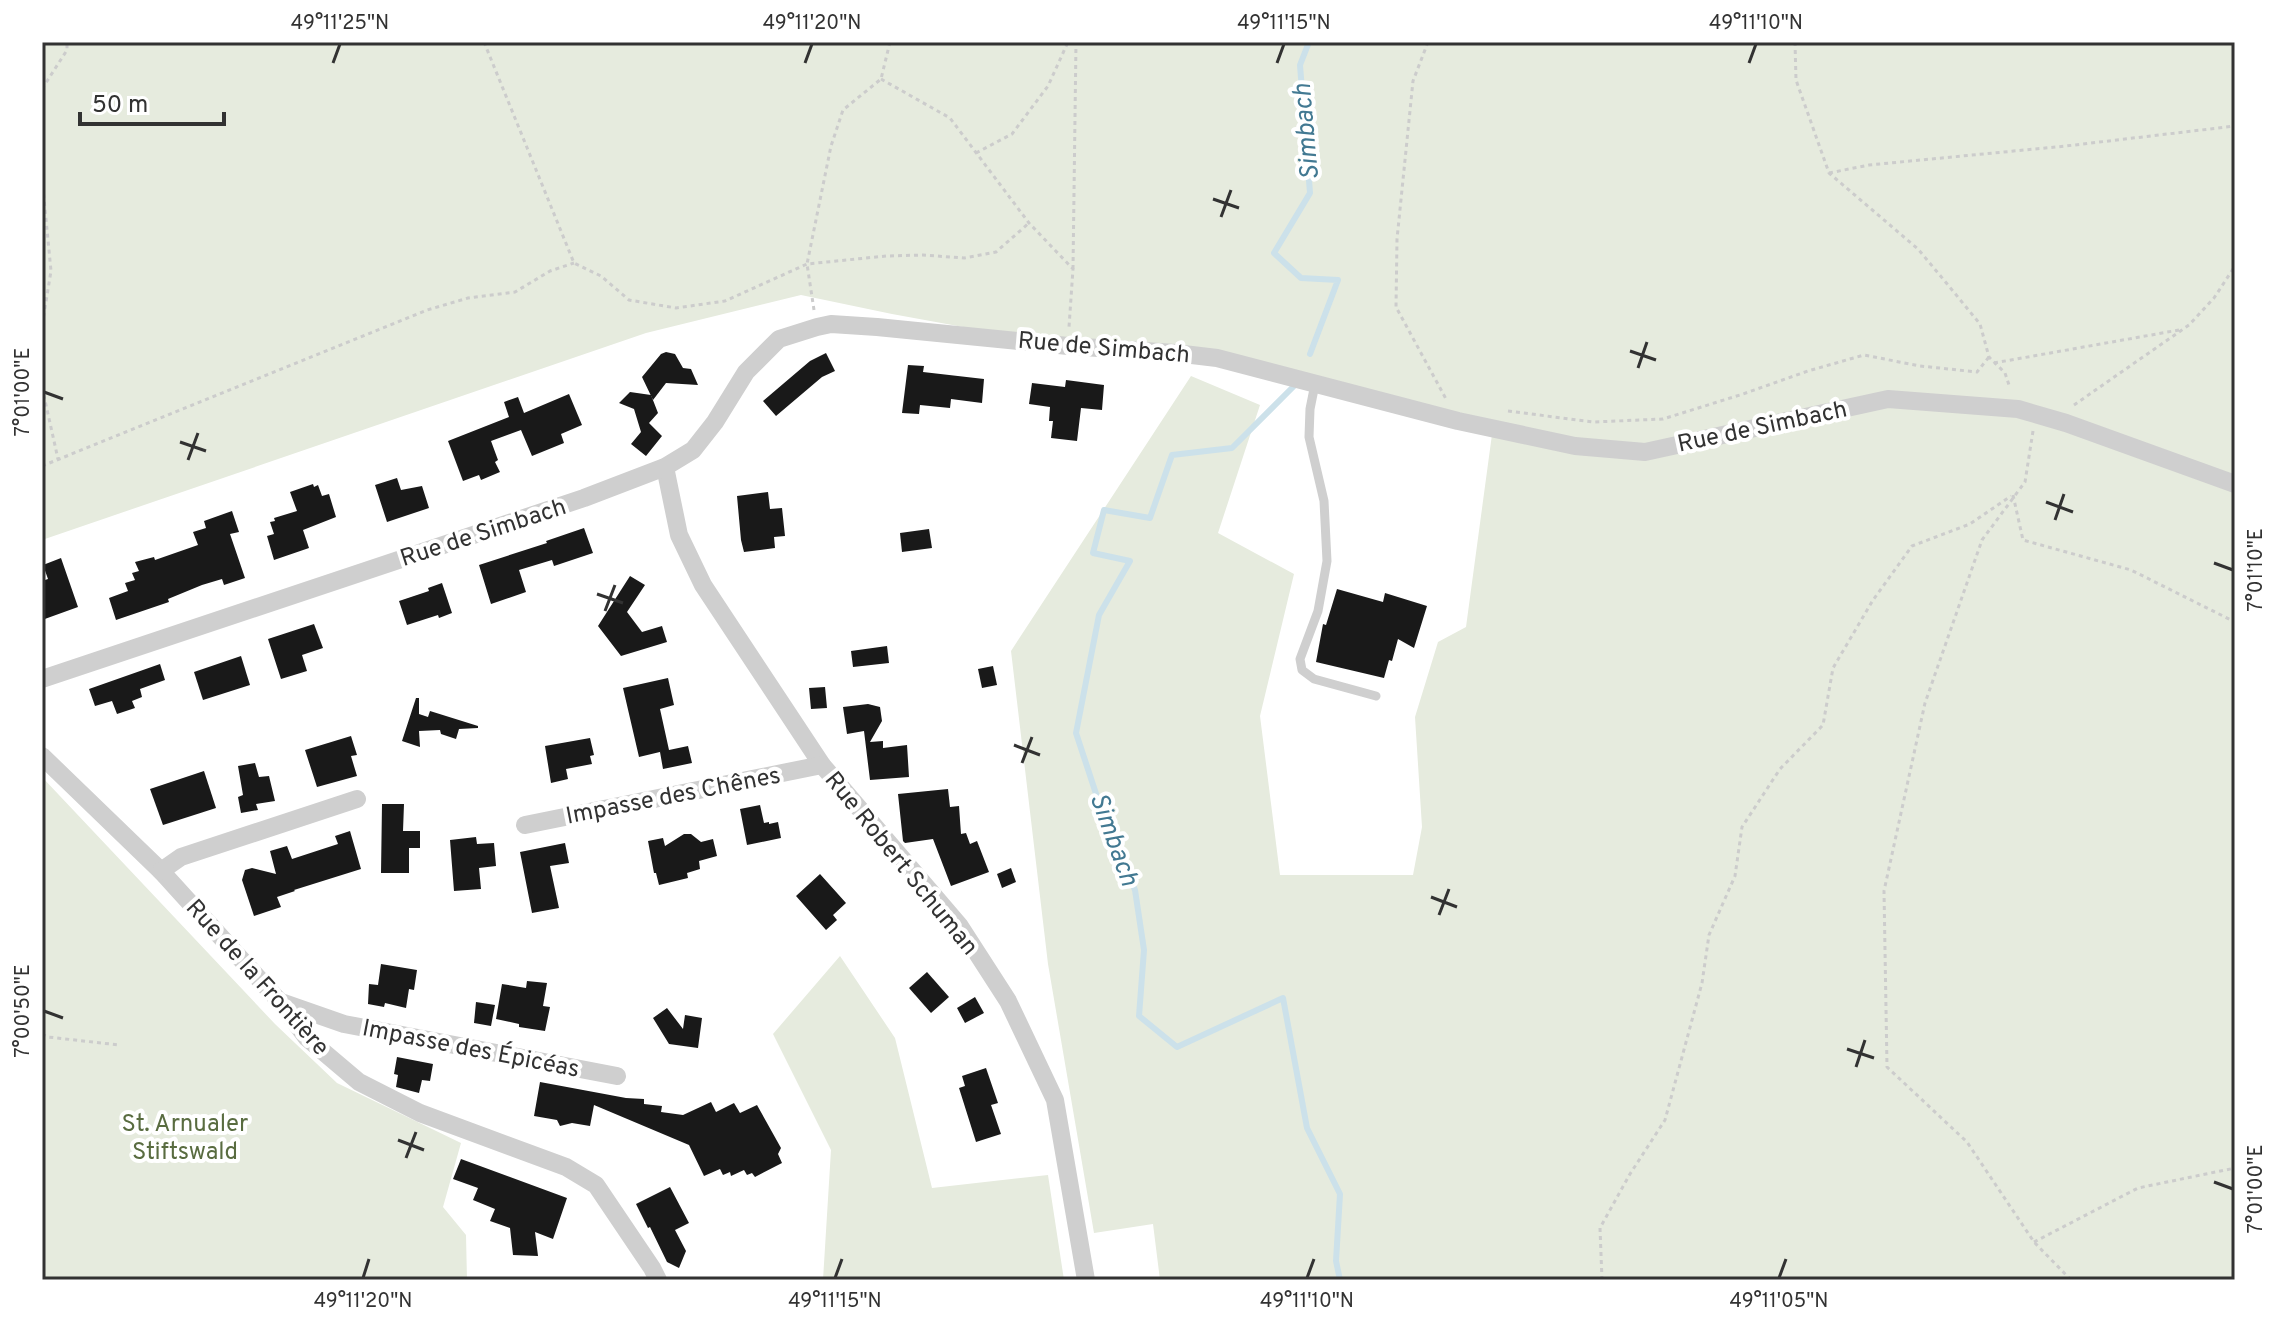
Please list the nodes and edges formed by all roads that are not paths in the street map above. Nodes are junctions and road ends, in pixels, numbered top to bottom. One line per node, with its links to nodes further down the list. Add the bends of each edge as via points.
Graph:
1 (1315, 384): 2 (street, Rue de Simbach, via 1217,358 831,324 779,339 746,372 693,450); 3 (street, Rue de Simbach, via 1575,446 1645,452 1888,399 2018,409); 5 (lane, via 1309,437 1324,501 1327,561 1318,611 1300,659 1302,670 1314,679)
2 (665, 467): 4 (street, Rue de Simbach, via 569,504); 7 (street, Rue Robert Schuman, via 679,535 703,585)
3 (2235, 484)
4 (42, 679)
5 (1376, 696)
6 (42, 756): 10 (street, Rue de la Frontière)
7 (822, 765): 9 (street, Impasse des Chênes); 14 (street, Rue Robert Schuman, via 959,925 1008,1001 1055,1100)
8 (357, 799): 10 (street, via 181,857)
9 (525, 825)
10 (161, 871): 11 (street, Rue de la Frontière)
11 (280, 1002): 12 (street, Impasse des Épicéas, via 344,1024); 13 (street, Rue de la Frontière, via 307,1038 359,1082 420,1113 566,1167 596,1185)
12 (617, 1076)
13 (658, 1280)
14 (1086, 1280)

